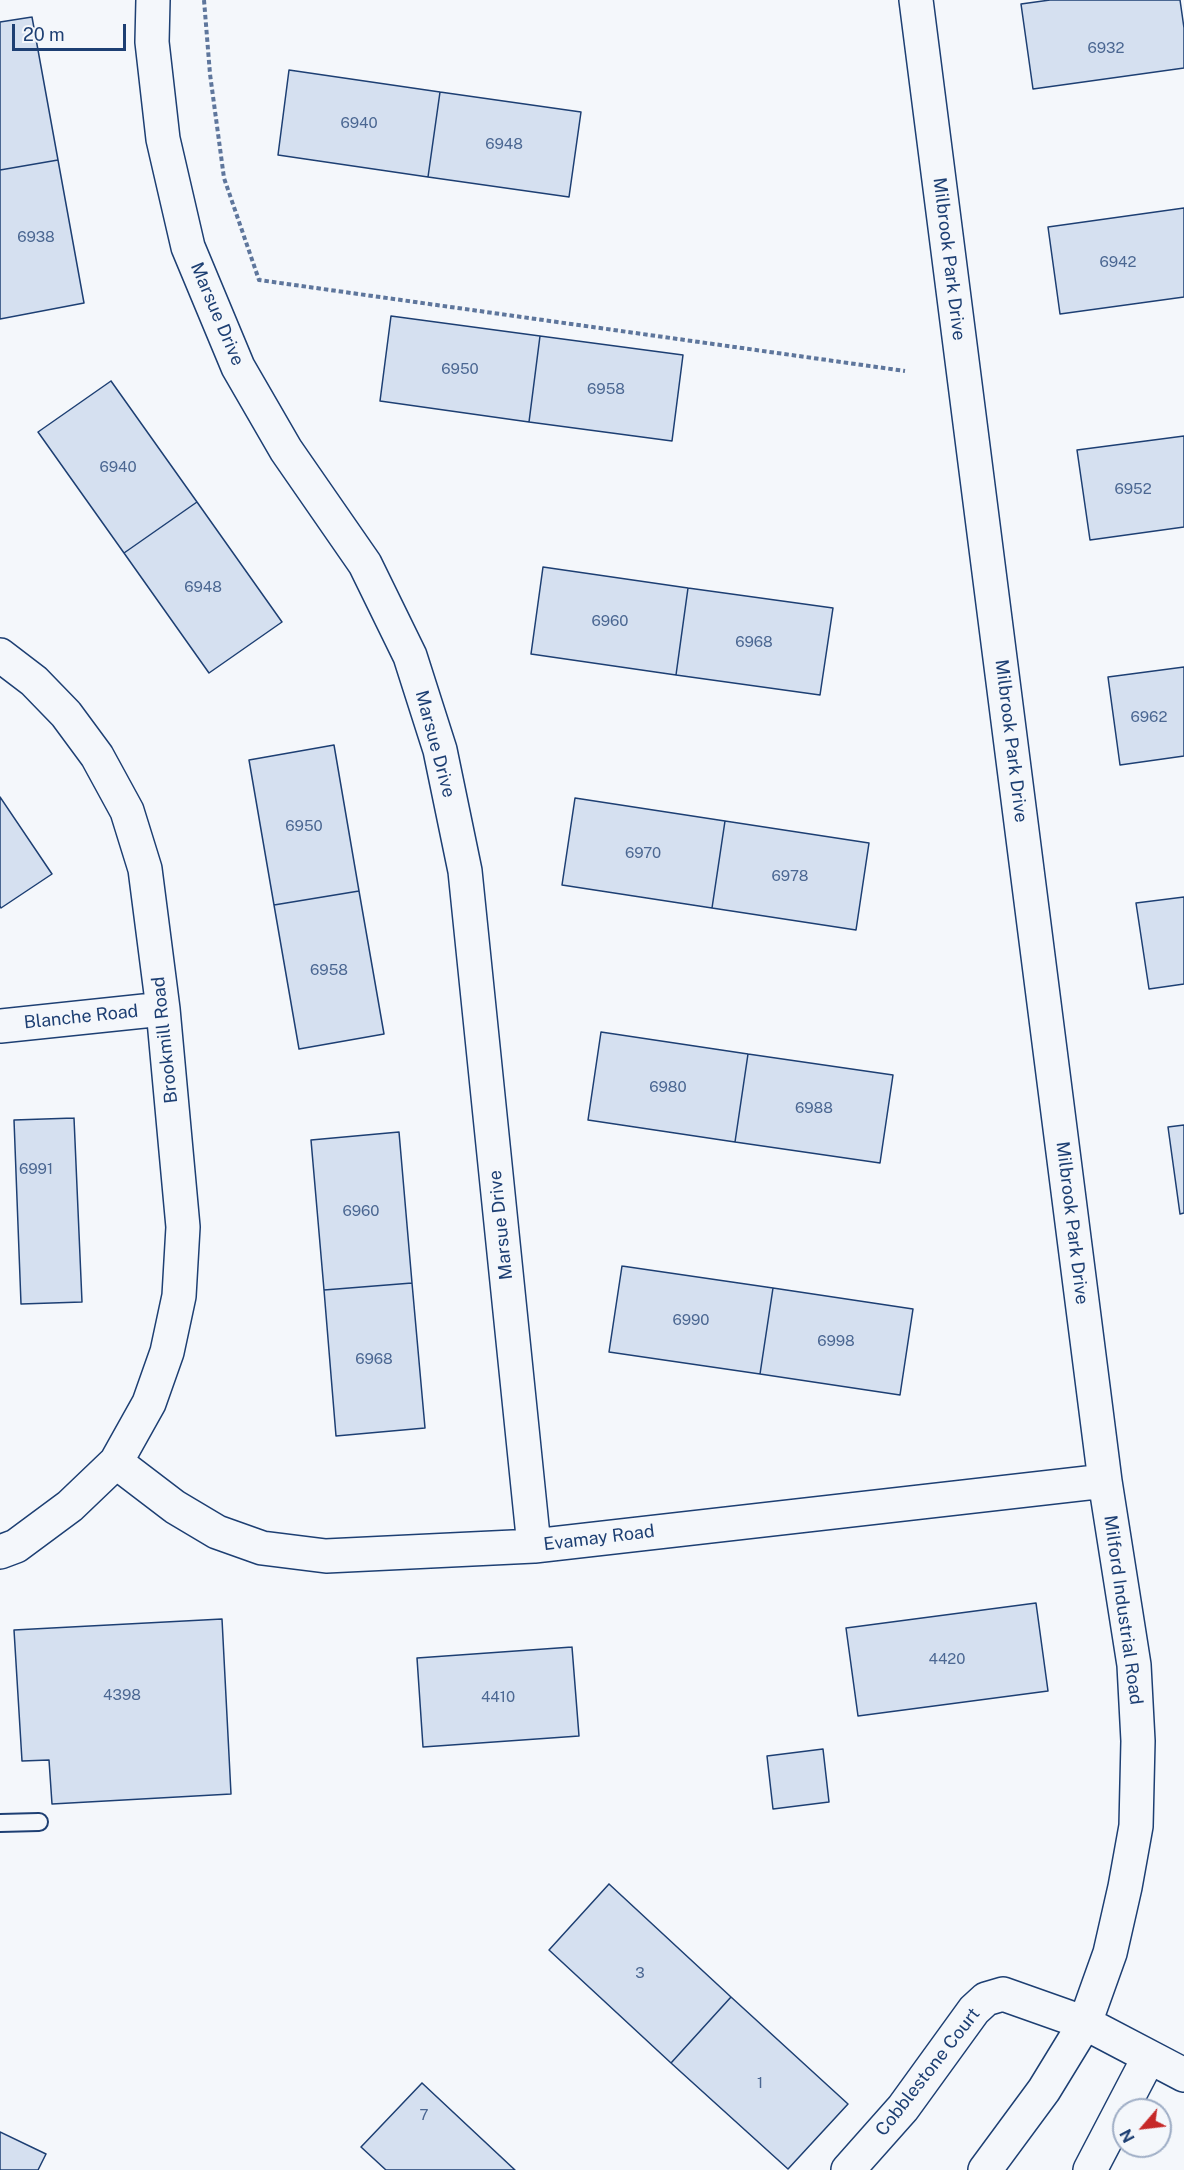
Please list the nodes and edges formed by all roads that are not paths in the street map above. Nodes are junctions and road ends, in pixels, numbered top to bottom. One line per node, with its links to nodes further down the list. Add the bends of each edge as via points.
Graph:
1 (153, 0): 8 (street, Marsue Drive, via 152,42 163,139 188,247 238,367 286,450 365,564 410,656 440,750 465,871)
2 (916, 0): 7 (street, Milbrook Park Drive)
3 (0, 655): 4 (street, Brookmill Road, via 34,681 66,714 97,756 127,811 145,869)
4 (163, 1009): 5 (street, Blanche Road); 6 (street, Brookmill Road, via 183,1227 179,1296 168,1352 149,1403)
5 (0, 1026)
6 (116, 1462): 8 (street, Evamay Road, via 175,1507 217,1532 262,1548 326,1556); 9 (street, Brookmill Road, via 70,1506 16,1546)
7 (1105, 1481): 8 (street, Evamay Road); 12 (street, Milford Industrial Road, via 1134,1665 1138,1742 1136,1826 1110,1953)
8 (534, 1546)
9 (0, 1552)
10 (39, 1822): 11 (lane)
11 (0, 1823)
12 (1085, 2023): 13 (street, Cobblestone Court); 15 (street, Cobblestone Court, via 1003,1994 986,1999 958,2028 903,2108); 16 (street, Milford Industrial Road, via 1044,2090)
13 (1149, 2057): 14 (street, Cobblestone Court); 17 (street)
14 (1184, 2075)
15 (848, 2170)
16 (985, 2170)
17 (1090, 2170)

